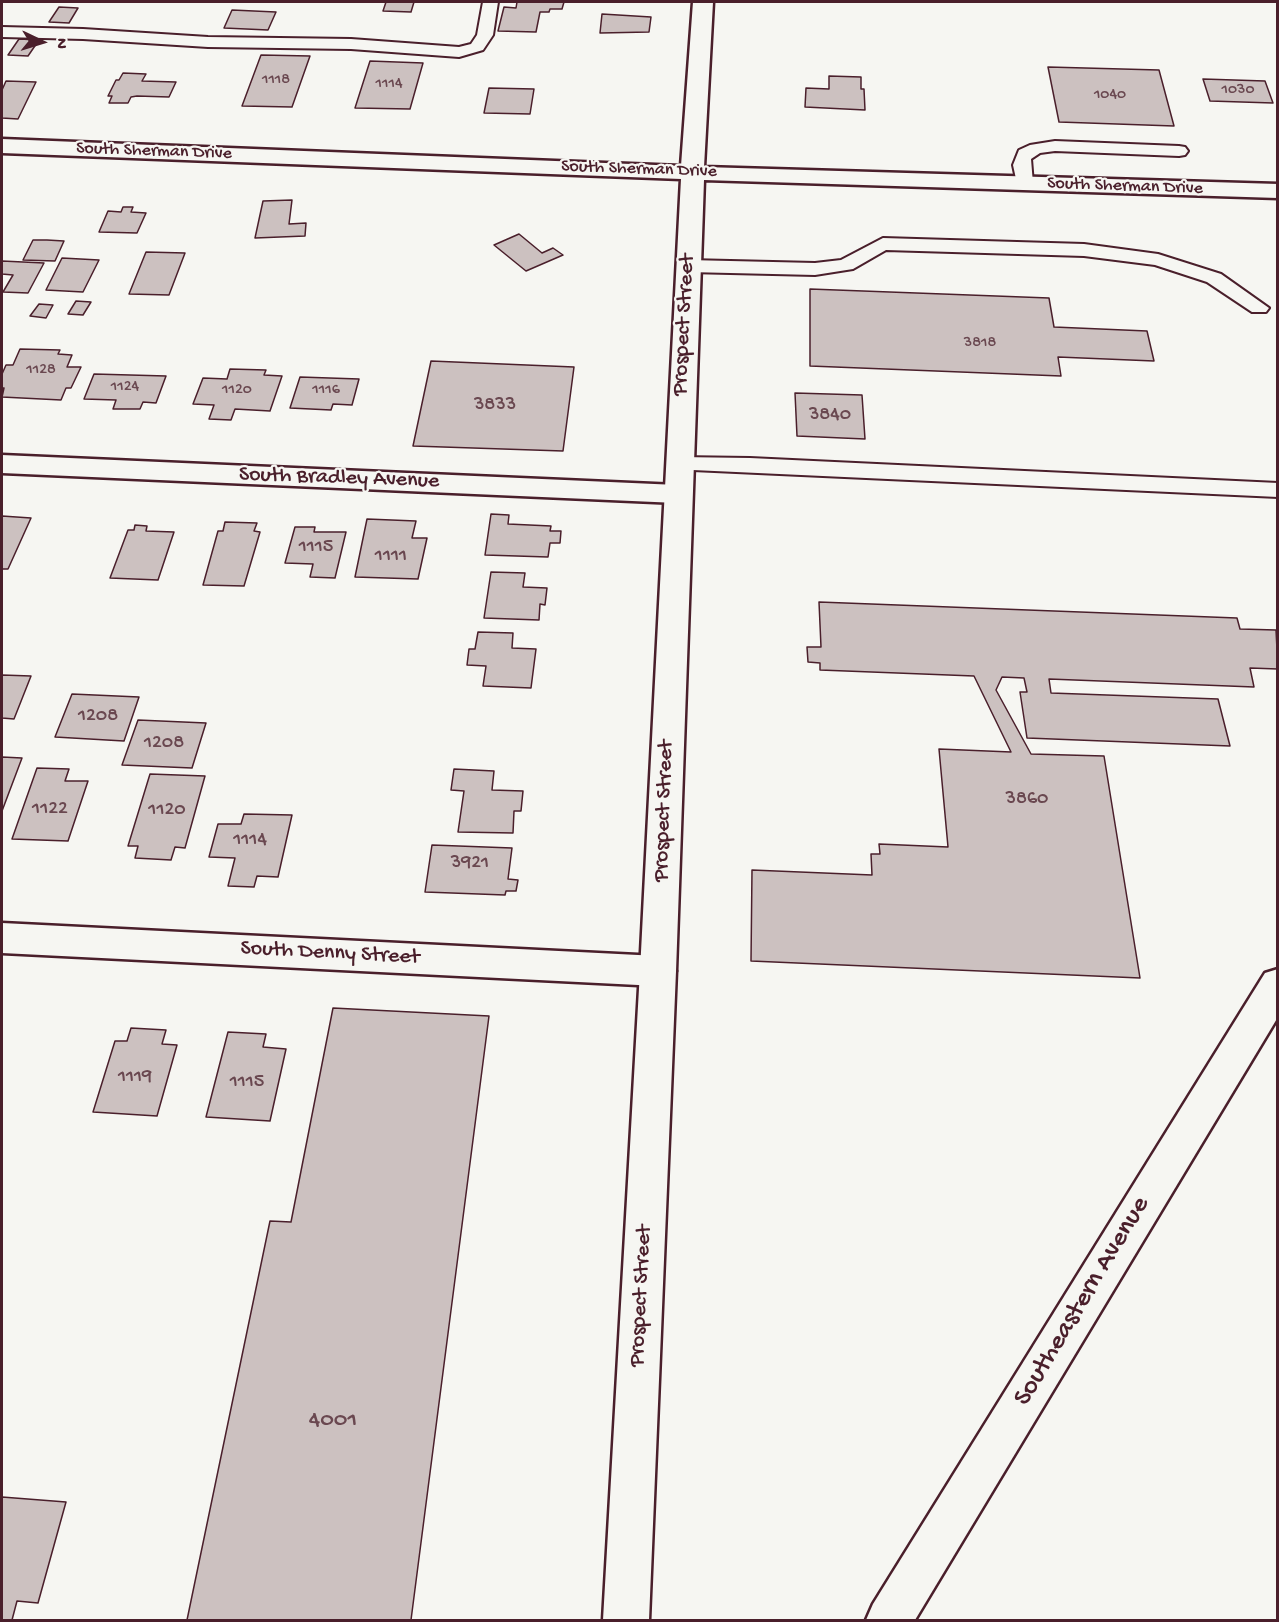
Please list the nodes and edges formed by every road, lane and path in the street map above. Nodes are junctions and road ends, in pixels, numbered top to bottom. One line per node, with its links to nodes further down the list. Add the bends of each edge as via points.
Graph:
1 (490, 2): 3 (lane, via 485,35 477,47 459,51)
2 (703, 2): 6 (main road, Prospect Street)
3 (2, 32)
4 (2, 146): 6 (main road, South Sherman Drive)
5 (1179, 150): 7 (lane, via 1037,147 1025,153 1020,162)
6 (693, 172): 7 (main road, South Sherman Drive); 9 (main road, Prospect Street)
7 (1024, 184): 8 (main road, South Sherman Drive)
8 (1278, 191)
9 (688, 266): 10 (lane, via 846,266 884,244 1084,250 1158,260 1214,278); 12 (main road, Prospect Street)
10 (1259, 308)
11 (2, 464): 12 (main road, South Bradley Avenue)
12 (678, 479): 13 (lane, via 762,465); 15 (main road, Prospect Street)
13 (1278, 490)
14 (2, 938): 15 (main road, South Denny Street)
15 (658, 970): 17 (main road, Prospect Street)
16 (1278, 984): 18 (main road, Southeastern Avenue)
17 (626, 1620)
18 (889, 1620)

